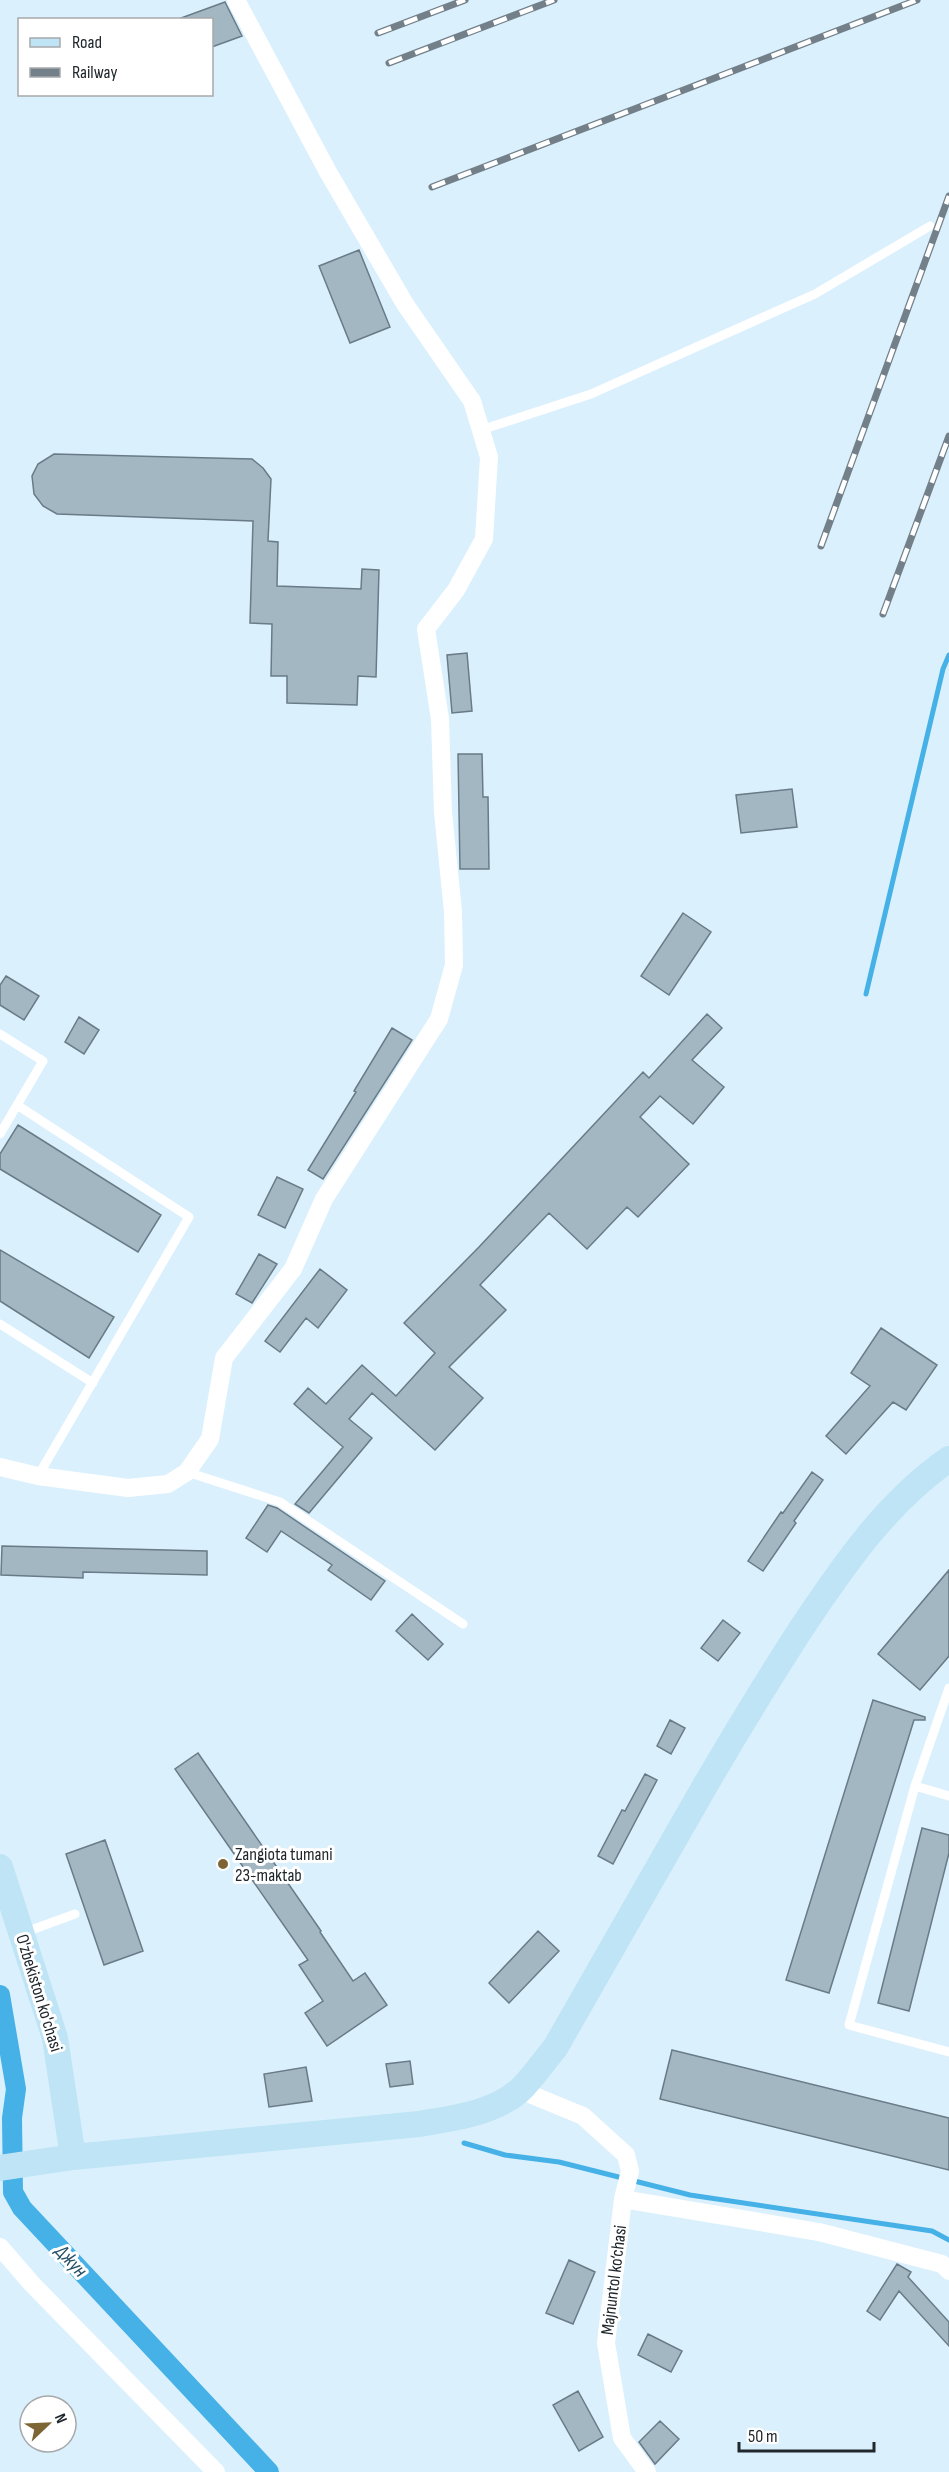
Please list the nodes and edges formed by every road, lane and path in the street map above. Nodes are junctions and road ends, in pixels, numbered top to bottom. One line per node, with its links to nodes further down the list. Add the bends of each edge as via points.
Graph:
1 (236, 0): 3 (street, via 328,172 405,304 472,401)
2 (930, 226): 3 (lane, via 815,294 591,394)
3 (481, 430): 11 (street, via 489,457 484,540 456,590 426,629 441,719 443,812 453,912 454,965 439,1019 324,1199 293,1269 224,1358 210,1439)
4 (0, 1034): 5 (lane, via 43,1061)
5 (17, 1105): 6 (lane); 8 (lane, via 189,1217)
6 (0, 1134)
7 (0, 1324): 8 (lane)
8 (93, 1383): 12 (lane)
9 (949, 1459): 21 (main road, via 880,1521 836,1576 752,1704 555,2048)
10 (0, 1467): 12 (street)
11 (187, 1472): 12 (street, via 168,1484 128,1488); 13 (lane, via 280,1502)
12 (38, 1476)
13 (463, 1624)
14 (949, 1688): 15 (lane)
15 (915, 1786): 16 (lane); 20 (lane, via 849,2025)
16 (949, 1796)
17 (0, 1867): 19 (main road, O'zbekiston ko'chasi)
18 (75, 1914): 19 (lane)
19 (21, 1934): 22 (main road, O'zbekiston ko'chasi, via 55,2038)
20 (949, 2052)
21 (520, 2090): 22 (main road, via 499,2105 419,2124); 24 (street, via 583,2116 626,2155)
22 (73, 2157): 23 (main road)
23 (12, 2166)
24 (626, 2186): 26 (street, via 942,2264); 28 (street, Majnuntol ko‘chasi, via 606,2343 622,2438)
25 (0, 2247): 27 (street)
26 (949, 2271)
27 (216, 2472)
28 (647, 2472)

